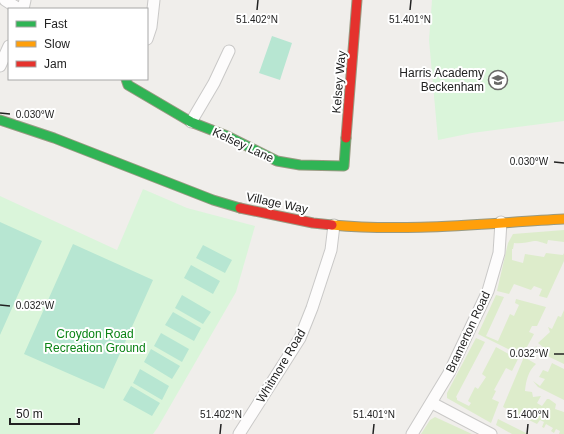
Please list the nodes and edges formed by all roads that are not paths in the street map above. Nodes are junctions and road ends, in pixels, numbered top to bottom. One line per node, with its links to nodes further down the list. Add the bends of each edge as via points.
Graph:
1 (5, 0): 4 (street)
2 (154, 0): 5 (street)
3 (357, 0): 12 (street, Kelsey Way)
4 (17, 8)
5 (148, 36)
6 (8, 48): 8 (street)
7 (229, 51): 11 (street)
8 (0, 66)
9 (126, 80): 11 (street, Kelsey Lane, via 128,85)
10 (0, 120): 15 (street, Village Way, via 54,138 213,200 248,210)
11 (191, 122): 12 (street, Kelsey Lane, via 227,136 276,161 300,165)
12 (344, 166)
13 (564, 219): 14 (street, Village Way)
14 (501, 222): 15 (street, Village Way, via 417,227); 16 (street, Bramerton Road, via 499,253 488,291)
15 (334, 225): 17 (street, Whitmore Road, via 331,250 300,338)
16 (432, 403): 18 (street, Bramerton Road); 19 (street)
17 (239, 434)
18 (412, 434)
19 (491, 434)

